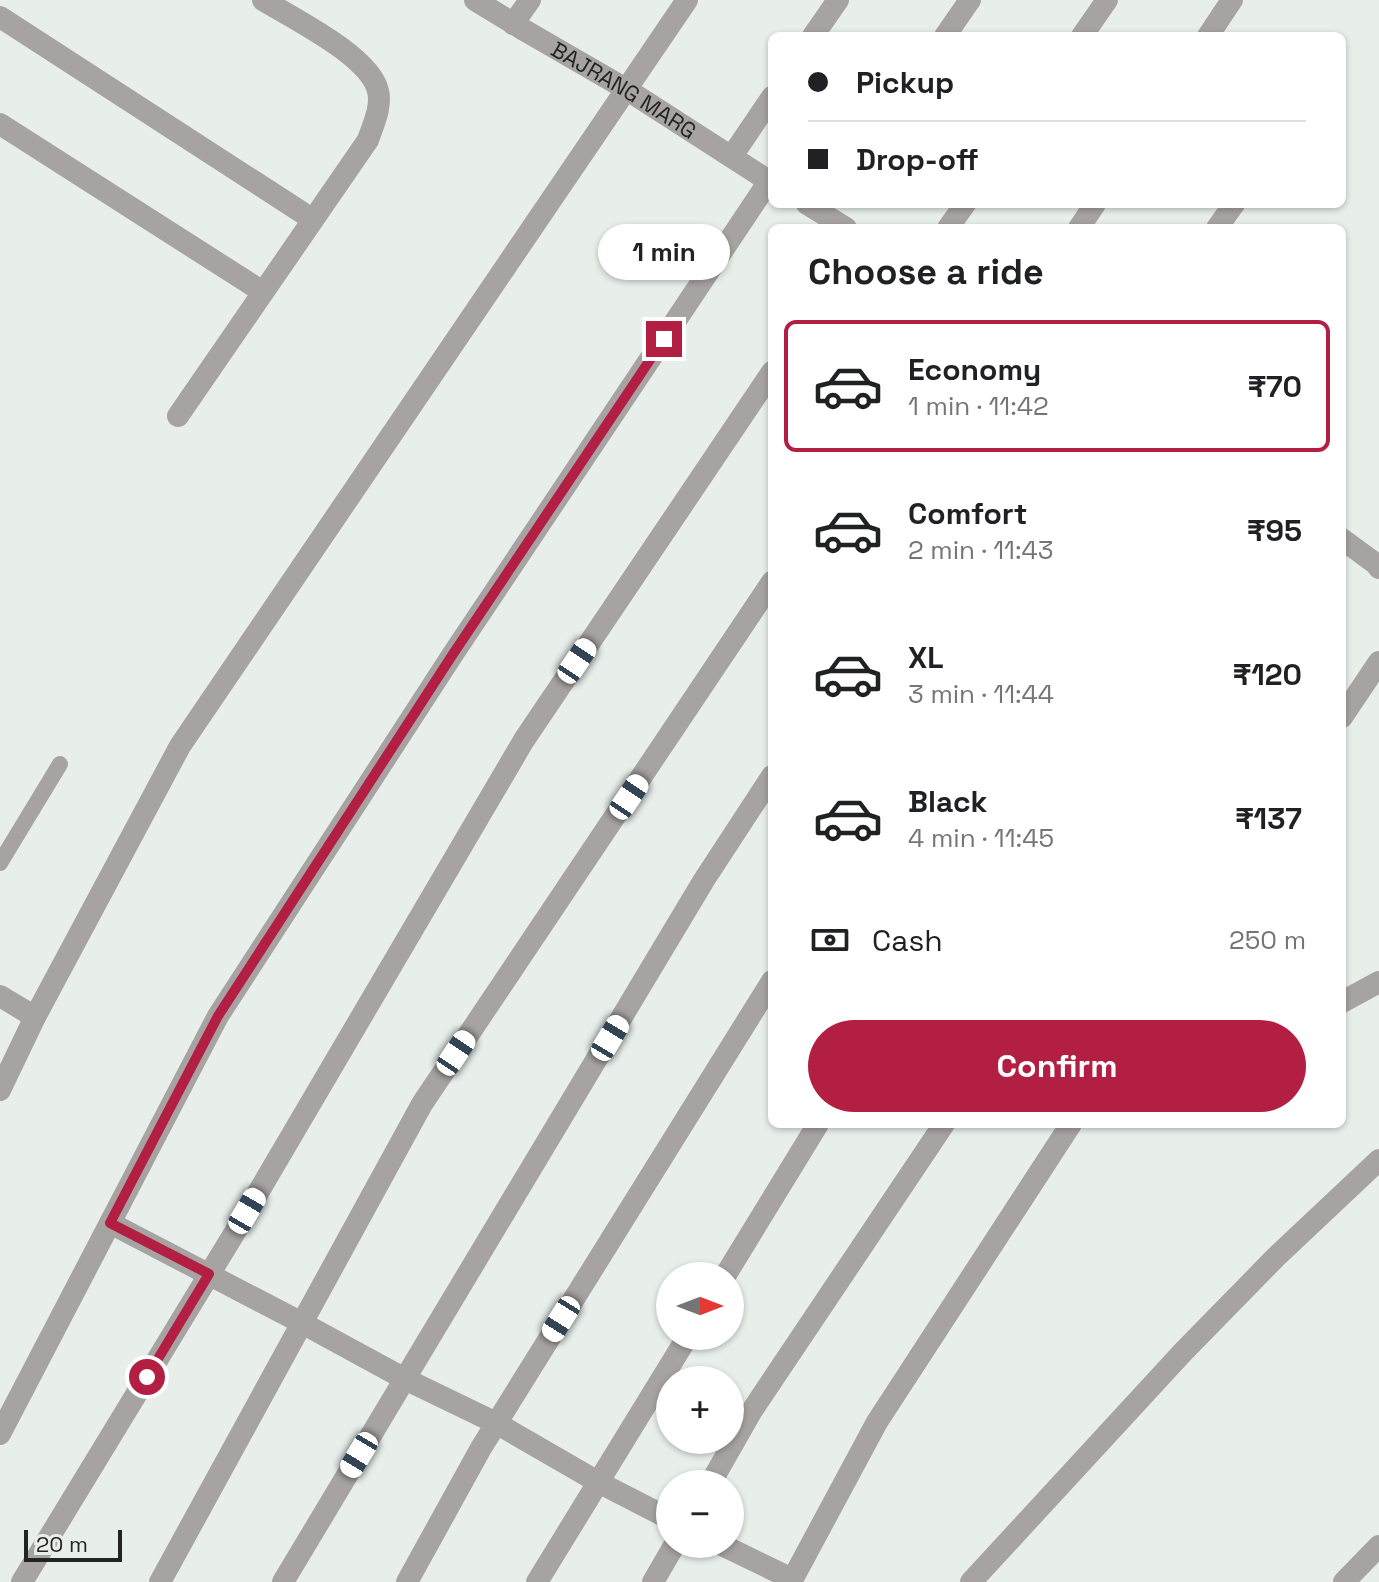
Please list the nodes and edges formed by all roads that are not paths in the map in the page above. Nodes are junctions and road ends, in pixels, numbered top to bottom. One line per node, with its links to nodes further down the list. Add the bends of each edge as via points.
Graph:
1 (263, 0): 22 (street, via 350,53 369,72 378,93 368,140)
2 (475, 0): 10 (street, BAJRANG MARG)
3 (530, 0): 10 (street)
4 (687, 0): 15 (street)
5 (838, 0): 11 (street)
6 (970, 0): 12 (street)
7 (1107, 0): 13 (street)
8 (1232, 0): 14 (street)
9 (0, 17): 22 (street)
10 (513, 24): 15 (street, BAJRANG MARG)
11 (816, 32)
12 (948, 32)
13 (1085, 32)
14 (1211, 32)
15 (626, 89): 18 (street, BAJRANG MARG); 39 (street, via 180,746)
16 (768, 103): 18 (street)
17 (0, 124): 24 (street)
18 (732, 156): 19 (street, BAJRANG MARG)
19 (768, 180)
20 (768, 186): 45 (street, via 453,654 218,1016)
21 (820, 208): 23 (street)
22 (312, 219): 24 (street)
23 (841, 224)
24 (263, 292): 26 (street)
25 (768, 378): 47 (street, via 524,740)
26 (178, 416)
27 (1346, 542): 28 (street)
28 (1379, 568)
29 (768, 588): 48 (street, via 422,1104)
30 (1379, 662): 31 (street)
31 (1346, 711)
32 (60, 764): 34 (lane)
33 (768, 782): 50 (street)
34 (0, 863)
35 (1379, 982): 38 (street)
36 (768, 987): 51 (street)
37 (0, 996): 39 (street)
38 (1346, 1000)
39 (35, 1017): 40 (street)
40 (0, 1090)
41 (816, 1128): 46 (street)
42 (941, 1128): 53 (street, via 751,1412)
43 (1068, 1128): 59 (street, via 877,1422)
44 (1379, 1160): 66 (street, via 1183,1352)
45 (110, 1223): 47 (street); 52 (street)
46 (734, 1262)
47 (209, 1274): 48 (street); 60 (street)
48 (302, 1323): 50 (street); 61 (street)
49 (679, 1350): 54 (street)
50 (405, 1379): 51 (street); 62 (street)
51 (496, 1423): 54 (street); 63 (street)
52 (0, 1434)
53 (718, 1470)
54 (598, 1482): 55 (street); 64 (street)
55 (656, 1512)
56 (1379, 1546): 67 (street)
57 (744, 1557): 59 (street)
58 (667, 1558): 65 (street)
59 (791, 1581)
60 (22, 1582)
61 (160, 1582)
62 (283, 1582)
63 (407, 1582)
64 (537, 1582)
65 (653, 1582)
66 (971, 1582)
67 (1344, 1582)

